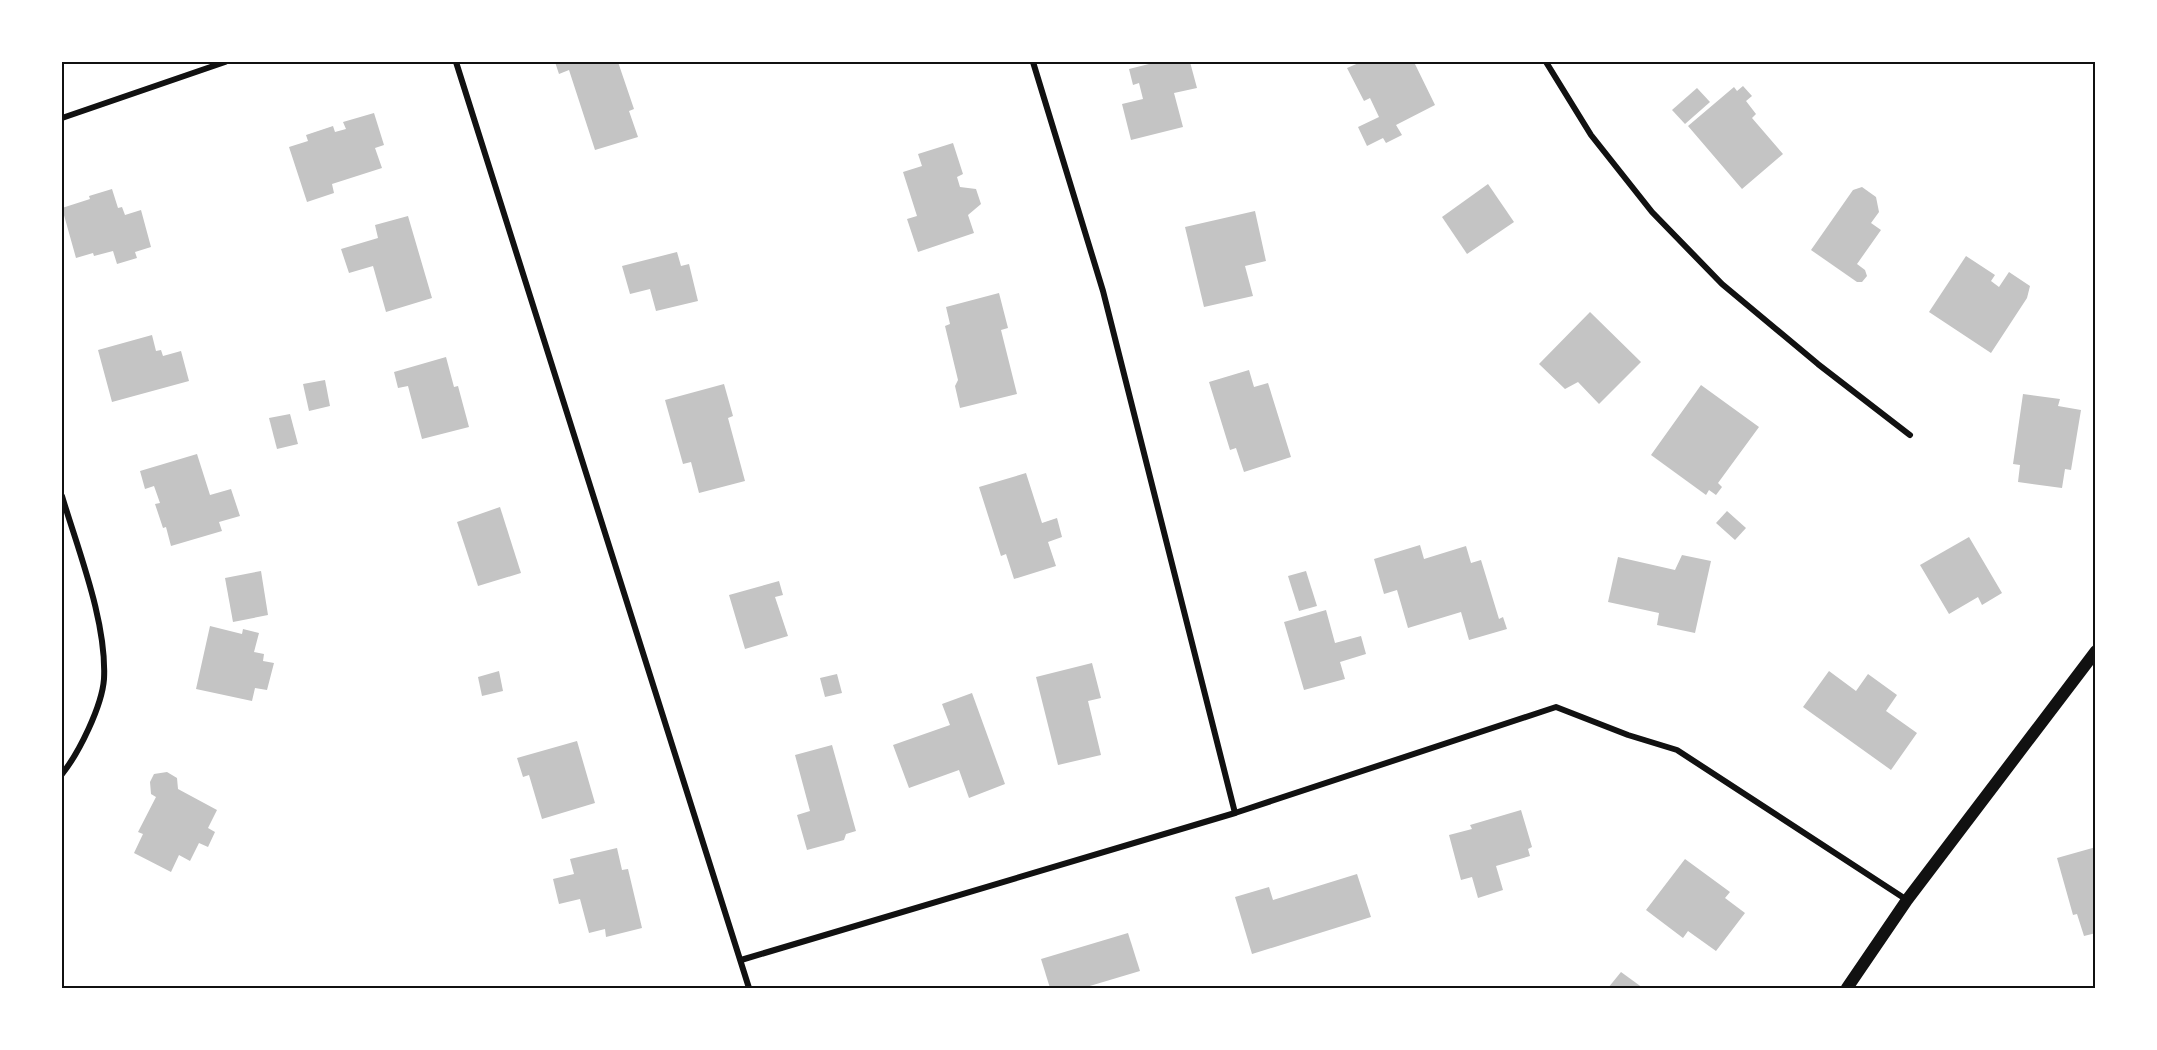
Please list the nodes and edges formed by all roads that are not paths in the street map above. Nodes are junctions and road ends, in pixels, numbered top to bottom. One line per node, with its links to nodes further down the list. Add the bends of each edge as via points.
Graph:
1 (225, 62): 5 (street)
2 (456, 62): 12 (street)
3 (1033, 62): 10 (street, via 1103,291)
4 (1546, 62): 6 (street, via 1591,135 1667,228 1722,284)
5 (62, 118)
6 (1910, 435)
7 (62, 496): 9 (street, via 91,592 101,638 104,680 93,720)
8 (2096, 651): 11 (main road)
9 (62, 774)
10 (1235, 813): 11 (street, via 1556,707 1677,750); 12 (street)
11 (1907, 900): 14 (main road)
12 (741, 960): 13 (street)
13 (749, 988)
14 (1847, 988)

